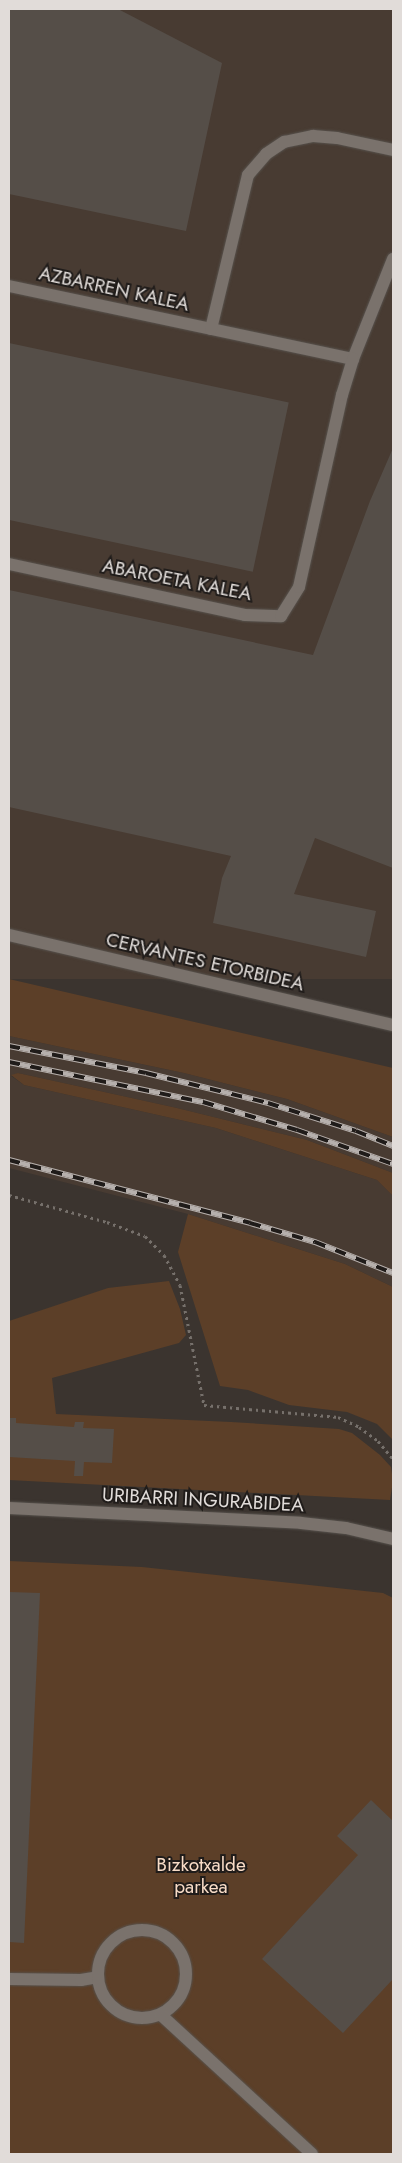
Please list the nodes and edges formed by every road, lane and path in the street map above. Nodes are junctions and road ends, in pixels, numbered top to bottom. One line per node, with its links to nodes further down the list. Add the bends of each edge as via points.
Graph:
1 (393, 150): 4 (street, AZBARREN KALEA, via 313,136 284,142 266,154 248,174)
2 (393, 259): 5 (street)
3 (9, 286): 4 (street, AZBARREN KALEA)
4 (211, 329): 5 (street, AZBARREN KALEA)
5 (353, 358): 6 (street, ABAROETA KALEA, via 299,587 281,616 245,615)
6 (9, 564)
7 (9, 935): 8 (street, CERVANTES ETORBIDEA)
8 (393, 1025)
9 (9, 1196): 10 (path, via 107,1222 145,1236 164,1254 180,1285 204,1405 338,1417 378,1441)
10 (393, 1459)
11 (9, 1508): 12 (street, URIBARRI INGURABIDEA, via 301,1523 346,1528)
12 (393, 1540)
13 (98, 1977): 14 (street, via 81,1980); 15 (street, via 106,2000 114,2009 137,2018); 15 (street, via 102,1956 116,1938 129,1931 159,1932 181,1952 187,1973 182,1994)
14 (9, 1979)
15 (161, 2015): 16 (street)
16 (312, 2154)

